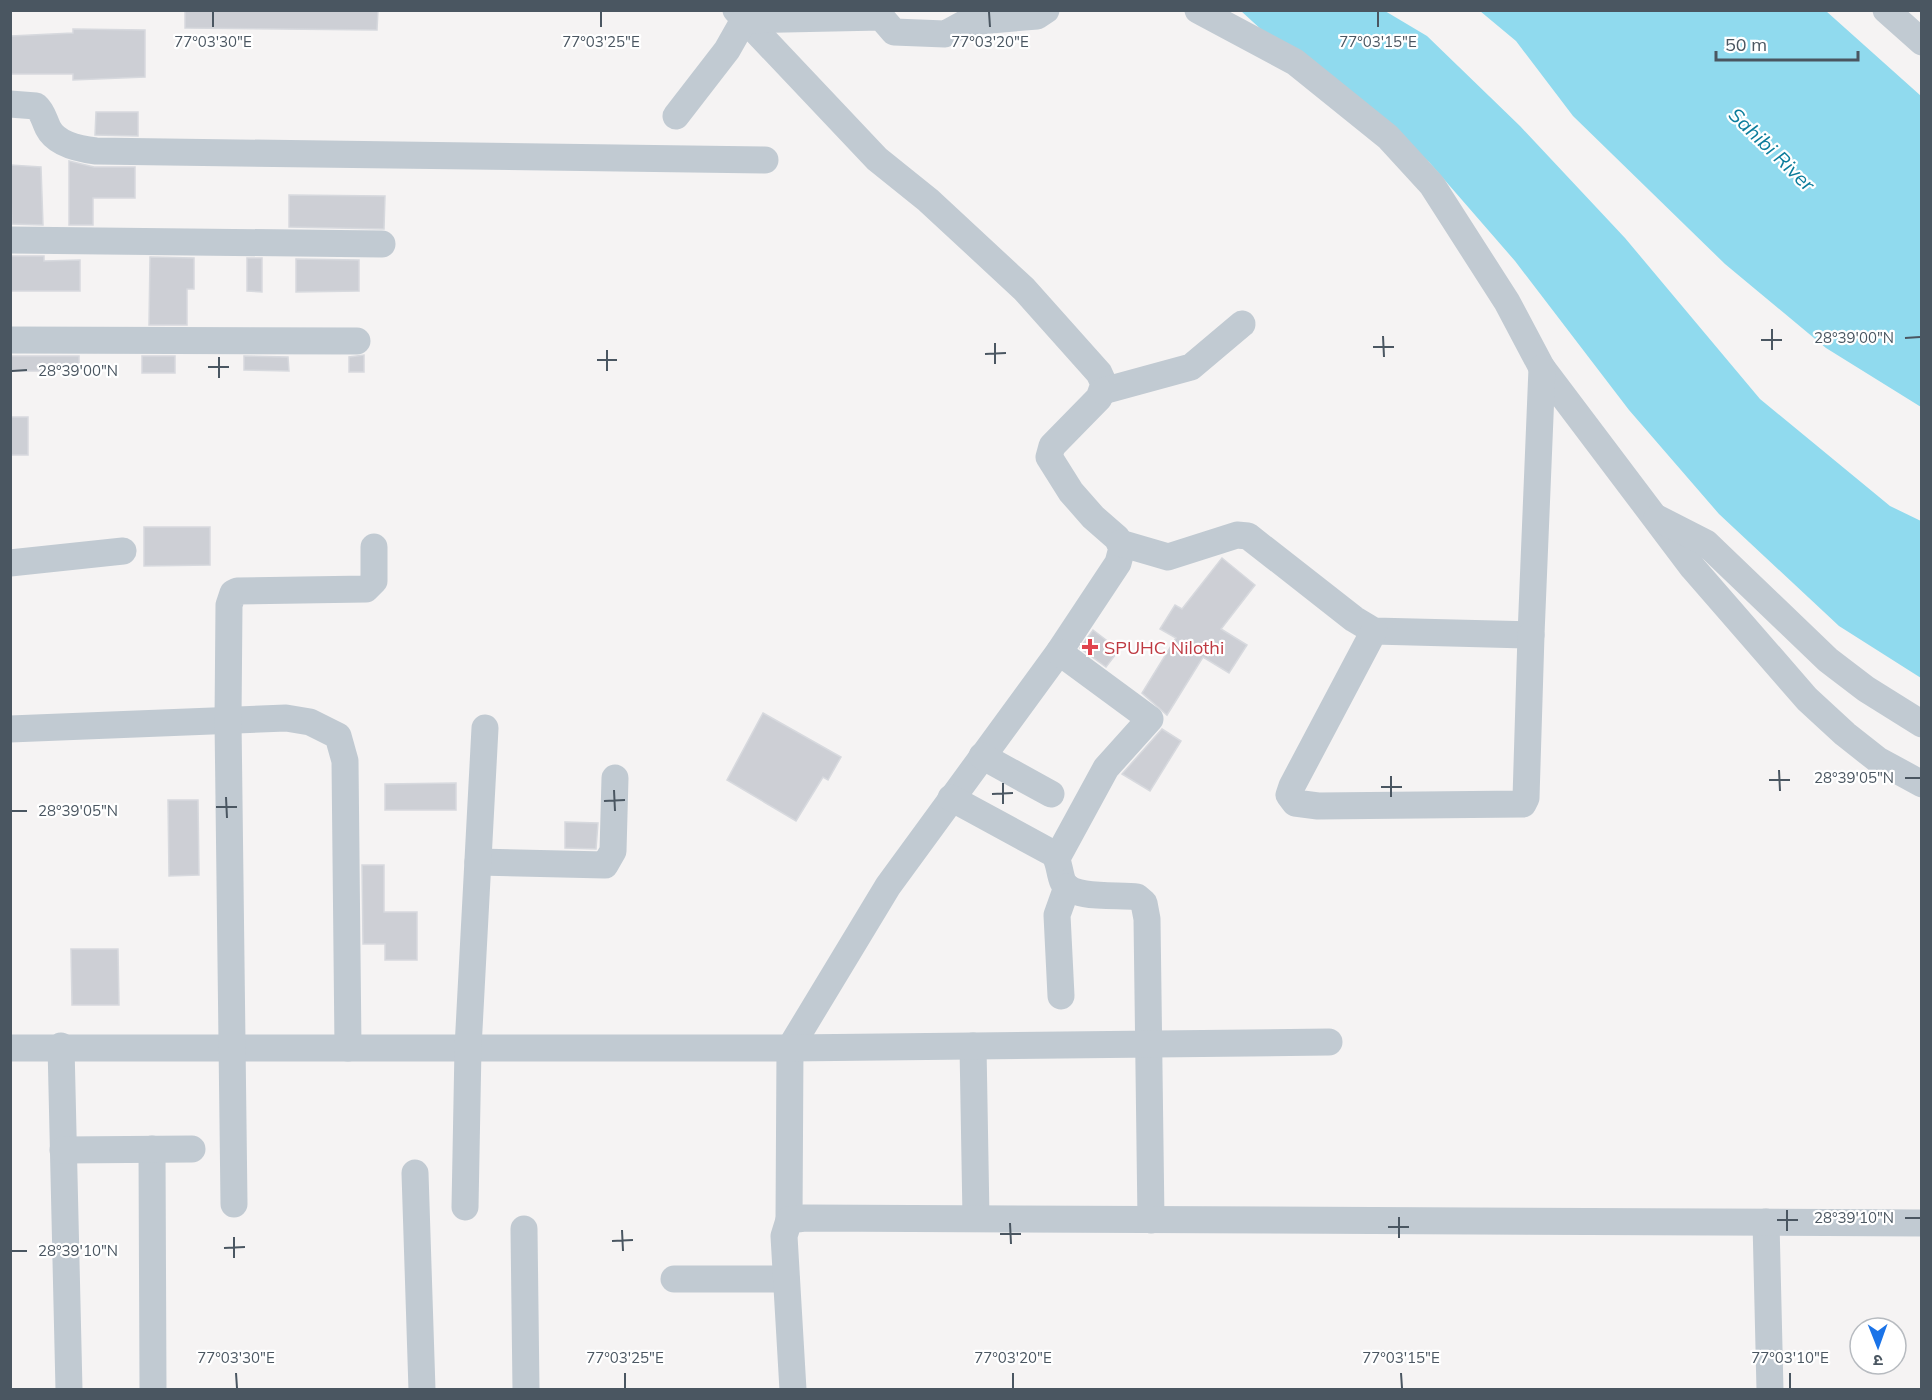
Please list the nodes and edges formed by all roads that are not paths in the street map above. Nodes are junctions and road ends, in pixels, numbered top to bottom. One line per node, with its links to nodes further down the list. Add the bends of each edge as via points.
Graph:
1 (1047, 10): 3 (street, via 1037,16 967,22 945,34 894,32 881,17)
2 (1198, 10): 12 (street, via 1295,62 1388,137 1432,185 1506,302)
3 (740, 15): 5 (street, via 727,50); 13 (street, via 877,159 928,200 1024,289 1099,373)
4 (10, 104): 6 (street, via 36,106 57,138 96,151)
5 (676, 116)
6 (765, 160)
7 (10, 240): 8 (street)
8 (382, 244)
9 (1242, 324): 13 (street, via 1191,367)
10 (10, 340): 11 (street)
11 (357, 340)
12 (1542, 368): 14 (street); 20 (street)
13 (1103, 391): 15 (street, via 1052,446 1049,457 1071,492)
14 (1654, 516): 23 (street, via 1706,543 1828,660 1874,695); 28 (street, via 1736,619 1807,699 1878,760)
15 (1120, 543): 19 (street, via 1168,557 1237,535 1248,536); 21 (street, via 1118,563)
16 (374, 547): 22 (street, via 374,580 366,589 233,593 228,612)
17 (123, 551): 18 (street)
18 (10, 563)
19 (1374, 631): 20 (street); 20 (street, via 1292,786 1289,795 1295,802 1318,806 1523,804)
20 (1531, 634)
21 (1059, 652): 26 (street); 31 (street, via 1150,718 1106,768)
22 (228, 720): 25 (street); 39 (street); 41 (street, via 286,718 310,722 338,736 343,748)
23 (1922, 724)
24 (485, 728): 32 (street)
25 (10, 729)
26 (982, 756): 29 (street); 30 (street)
27 (615, 778): 32 (street, via 613,851 605,865)
28 (1922, 784)
29 (1051, 794)
30 (951, 798): 31 (street, via 1045,847); 43 (street, via 882,895)
31 (1057, 858): 33 (street)
32 (478, 862): 42 (street)
33 (1067, 887): 34 (street, via 1057,915); 36 (street, via 1086,894 1137,897 1144,903)
34 (1061, 996)
35 (1329, 1042): 36 (street)
36 (1147, 1044): 38 (street); 52 (street)
37 (61, 1046): 39 (street); 40 (street); 46 (street)
38 (973, 1046): 43 (street); 50 (street)
39 (233, 1047): 41 (street); 48 (street)
40 (10, 1048)
41 (348, 1048): 42 (street)
42 (468, 1048): 43 (street); 49 (street)
43 (790, 1048): 51 (street)
44 (152, 1149): 45 (street); 46 (street); 59 (street)
45 (192, 1149)
46 (63, 1150): 58 (street)
47 (415, 1173): 60 (street)
48 (234, 1204)
49 (465, 1207)
50 (976, 1218): 51 (street); 52 (street)
51 (789, 1220): 57 (street, via 784,1236)
52 (1151, 1220): 53 (street)
53 (1766, 1222): 54 (street); 63 (street)
54 (1922, 1223)
55 (524, 1229): 61 (street)
56 (674, 1279): 57 (street)
57 (786, 1279): 62 (street)
58 (69, 1389)
59 (153, 1389)
60 (422, 1389)
61 (526, 1389)
62 (793, 1389)
63 (1770, 1389)

